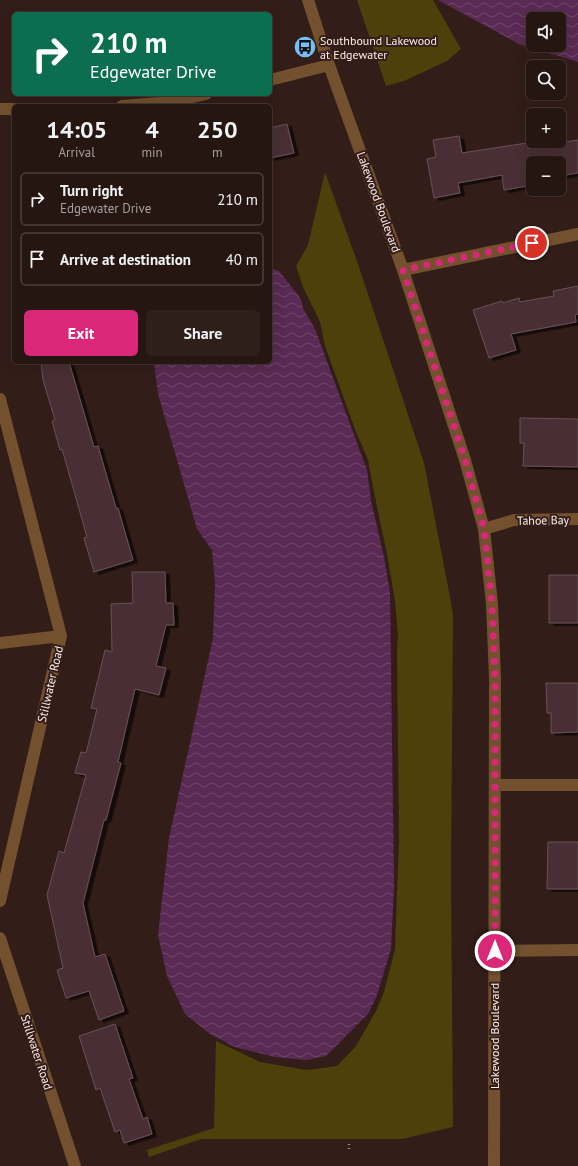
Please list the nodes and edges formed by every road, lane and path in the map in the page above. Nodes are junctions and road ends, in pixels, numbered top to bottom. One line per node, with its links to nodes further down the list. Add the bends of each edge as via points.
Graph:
1 (308, 0): 2 (street, Lakewood Boulevard)
2 (329, 65): 3 (street); 9 (street, Lakewood Boulevard)
3 (272, 79)
4 (197, 96): 5 (street)
5 (146, 104)
6 (0, 109): 7 (street)
7 (12, 109)
8 (578, 234): 9 (street)
9 (403, 270): 12 (street, Lakewood Boulevard, via 465,460)
10 (0, 399): 13 (street, Stillwater Road)
11 (578, 519): 12 (street, Tahoe Bay, via 514,520)
12 (484, 529): 15 (street, Lakewood Boulevard, via 492,604)
13 (61, 636): 14 (street); 17 (street, Stillwater Road)
14 (0, 643)
15 (495, 785): 16 (street); 20 (street, Lakewood Boulevard)
16 (578, 785)
17 (0, 900)
18 (0, 938): 23 (street, Stillwater Road)
19 (578, 950): 20 (street)
20 (495, 951): 24 (street, Lakewood Boulevard)
21 (349, 1144): 22 (path)
22 (349, 1152)
23 (75, 1166)
24 (494, 1166)

